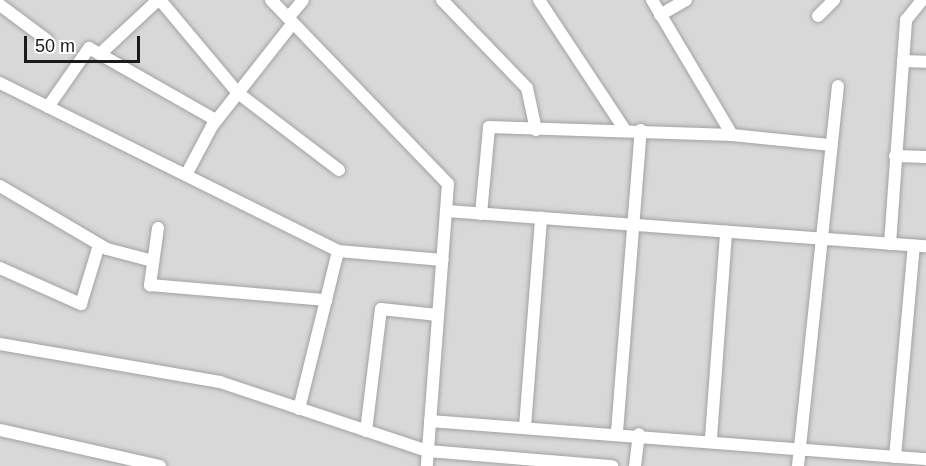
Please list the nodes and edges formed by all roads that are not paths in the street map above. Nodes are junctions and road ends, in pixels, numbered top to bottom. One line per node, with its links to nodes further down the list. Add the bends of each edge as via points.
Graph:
1 (159, 0): 15 (street); 20 (street)
2 (271, 0): 13 (street)
3 (303, 0): 13 (street)
4 (442, 0): 23 (street, via 527,88)
5 (539, 0): 24 (street)
6 (652, 0): 11 (street)
7 (686, 0): 11 (street)
8 (834, 0): 12 (street)
9 (922, 0): 16 (street, via 906,20)
10 (0, 5): 14 (street)
11 (660, 15): 26 (street)
12 (818, 16)
13 (291, 20): 20 (street); 33 (street, via 448,184)
14 (47, 40)
15 (100, 54): 21 (street, via 88,48); 22 (street)
16 (903, 61): 17 (street); 28 (street)
17 (926, 62)
18 (0, 83): 21 (street)
19 (838, 86): 27 (street)
20 (238, 93): 22 (street); 30 (street)
21 (48, 107): 31 (street)
22 (216, 120): 31 (street)
23 (536, 130): 24 (street); 34 (street, via 489,127)
24 (625, 130): 25 (street)
25 (641, 130): 26 (street); 36 (street)
26 (732, 135): 27 (street)
27 (831, 145): 39 (street)
28 (895, 156): 29 (street); 40 (street)
29 (926, 157)
30 (339, 170)
31 (186, 175): 43 (street)
32 (0, 186): 41 (street)
33 (446, 211): 34 (street); 44 (street)
34 (481, 214): 35 (street)
35 (541, 218): 36 (street); 52 (street)
36 (633, 225): 38 (street); 55 (street)
37 (158, 228): 45 (street)
38 (726, 232): 39 (street); 57 (street)
39 (819, 238): 40 (street); 58 (street)
40 (890, 244): 42 (street)
41 (99, 245): 45 (street); 46 (street, via 81,304)
42 (920, 246): 60 (street)
43 (338, 251): 44 (street); 47 (street)
44 (443, 260): 48 (street)
45 (153, 261): 47 (street, via 150,285)
46 (0, 268)
47 (326, 300): 50 (street)
48 (438, 315): 51 (street); 54 (street, via 381,309)
49 (0, 344): 50 (street, via 220,382)
50 (299, 408): 54 (street)
51 (430, 421): 52 (street); 59 (street)
52 (525, 427): 55 (street)
53 (0, 430): 63 (street)
54 (366, 431): 59 (street)
55 (617, 432): 56 (street)
56 (639, 434): 57 (street); 66 (street)
57 (711, 438): 58 (street)
58 (800, 447): 62 (street); 67 (street)
59 (428, 452): 64 (street); 65 (street)
60 (896, 457): 61 (street); 62 (street)
61 (926, 459)
62 (875, 461)
63 (160, 466)
64 (427, 466)
65 (612, 466)
66 (634, 466)
67 (798, 466)

